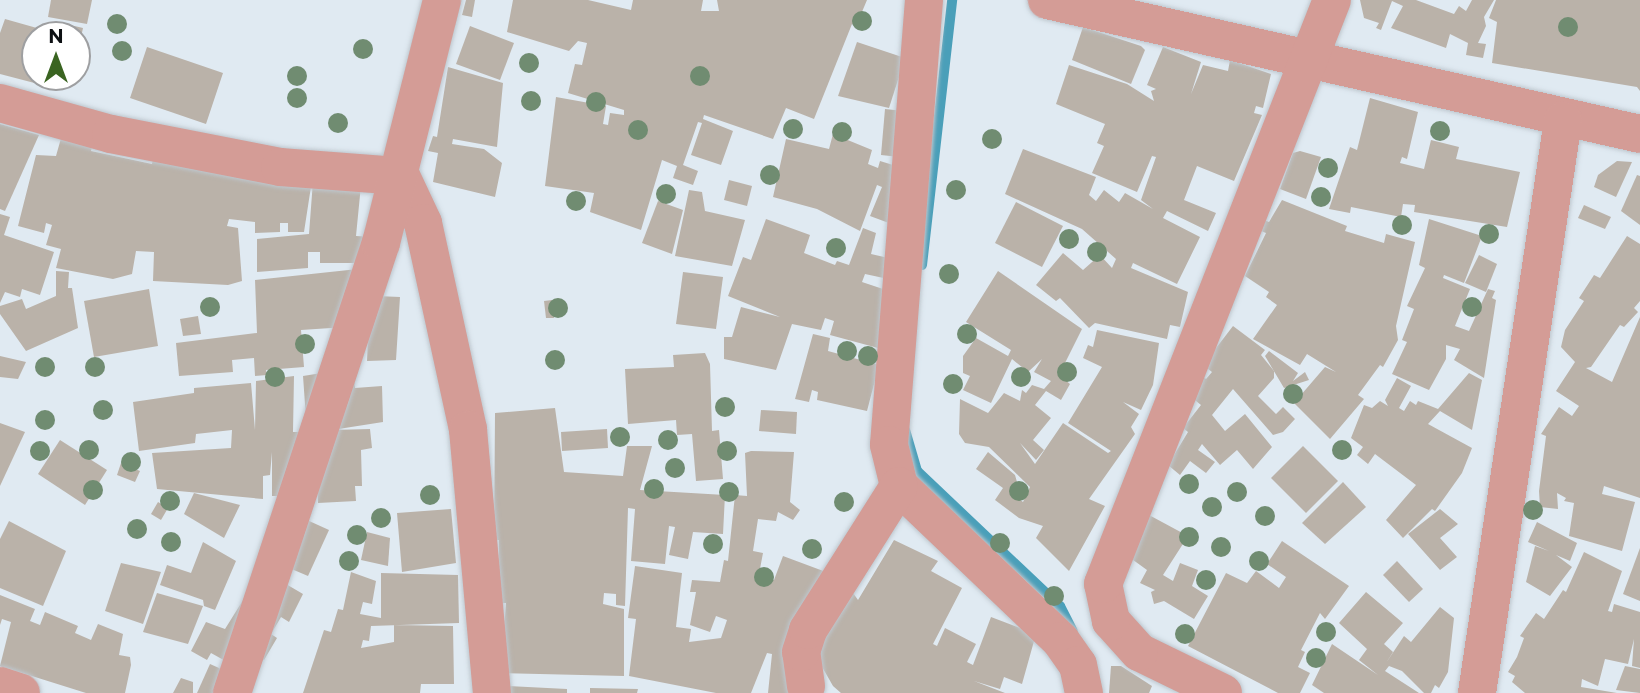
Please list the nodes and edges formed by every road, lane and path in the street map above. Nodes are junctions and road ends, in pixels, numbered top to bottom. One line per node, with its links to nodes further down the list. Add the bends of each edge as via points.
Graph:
1 (442, 0): 10 (street)
2 (924, 0): 11 (street, via 889,445)
3 (1047, 0): 5 (street)
4 (1332, 0): 6 (street)
5 (1089, 5): 6 (street)
6 (1309, 56): 8 (street); 18 (street, via 1103,584 1111,621 1139,652)
7 (0, 103): 10 (street, via 111,134 280,167)
8 (1563, 120): 9 (street); 19 (street)
9 (1640, 134)
10 (401, 176): 15 (street); 16 (street, via 423,223 467,430)
11 (900, 486): 13 (street, via 808,630 801,652); 17 (street, via 1061,641 1078,666)
12 (0, 686): 14 (street)
13 (806, 686)
14 (21, 693)
15 (232, 693)
16 (492, 693)
17 (1084, 693)
18 (1223, 693)
19 (1477, 693)

